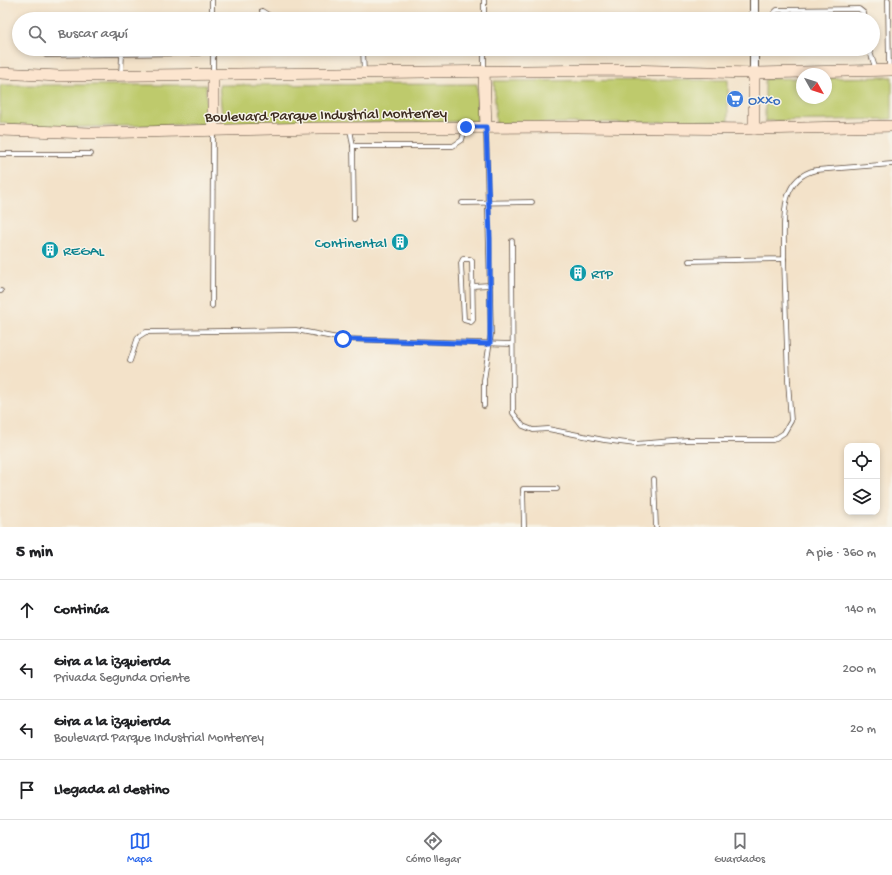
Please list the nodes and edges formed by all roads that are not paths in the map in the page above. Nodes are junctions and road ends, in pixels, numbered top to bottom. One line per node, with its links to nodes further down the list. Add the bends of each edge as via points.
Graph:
1 (212, 0): 5 (lane)
2 (484, 0): 6 (lane)
3 (754, 0): 7 (street)
4 (888, 0): 17 (lane)
5 (212, 12)
6 (484, 12)
7 (754, 12)
8 (775, 12): 9 (lane, via 859,9)
9 (863, 12)
10 (122, 56): 22 (lane)
11 (213, 56): 23 (lane)
12 (363, 56): 21 (lane)
13 (484, 56): 18 (lane)
14 (754, 56): 19 (street)
15 (871, 56): 16 (lane)
16 (876, 70): 17 (street); 19 (street)
17 (890, 70)
18 (484, 71): 19 (street); 21 (street); 26 (street)
19 (754, 72): 28 (street)
20 (0, 73): 22 (street, via 38,76)
21 (364, 73): 23 (street)
22 (121, 75): 23 (street)
23 (213, 75): 30 (street)
24 (892, 126): 28 (street, Boulevard Parque Industrial Monterrey)
25 (466, 127): 26 (street, Boulevard Parque Industrial Monterrey); 27 (street, Boulevard Parque Industrial Monterrey); 31 (lane, via 462,140 453,146)
26 (486, 127): 28 (street, Boulevard Parque Industrial Monterrey); 35 (lane)
27 (350, 128): 30 (street, Boulevard Parque Industrial Monterrey); 31 (lane)
28 (754, 129)
29 (0, 130): 30 (street, Boulevard Parque Industrial Monterrey, via 91,133)
30 (213, 130): 44 (lane)
31 (353, 146): 38 (lane)
32 (0, 154): 33 (lane)
33 (91, 154)
34 (892, 164): 40 (lane, via 816,170 805,172 799,177 787,195)
35 (488, 202): 36 (lane); 37 (lane); 42 (lane)
36 (532, 202)
37 (462, 203)
38 (354, 219)
39 (512, 241): 46 (lane)
40 (784, 259): 41 (lane); 46 (lane, via 791,421 784,433 773,440 688,440 635,444 548,429 533,430 517,420 513,413)
41 (689, 261)
42 (490, 285): 43 (lane); 45 (lane)
43 (472, 286): 43 (lane, via 472,261 463,259 461,263 465,322 473,320)
44 (212, 306)
45 (490, 344): 46 (lane); 47 (lane, via 343,339 296,330 146,332 138,337); 48 (lane, via 484,380)
46 (512, 344)
47 (130, 361)
48 (484, 406)
49 (654, 479): 52 (lane)
50 (557, 489): 51 (lane, via 523,490)
51 (524, 527)
52 (656, 527)

